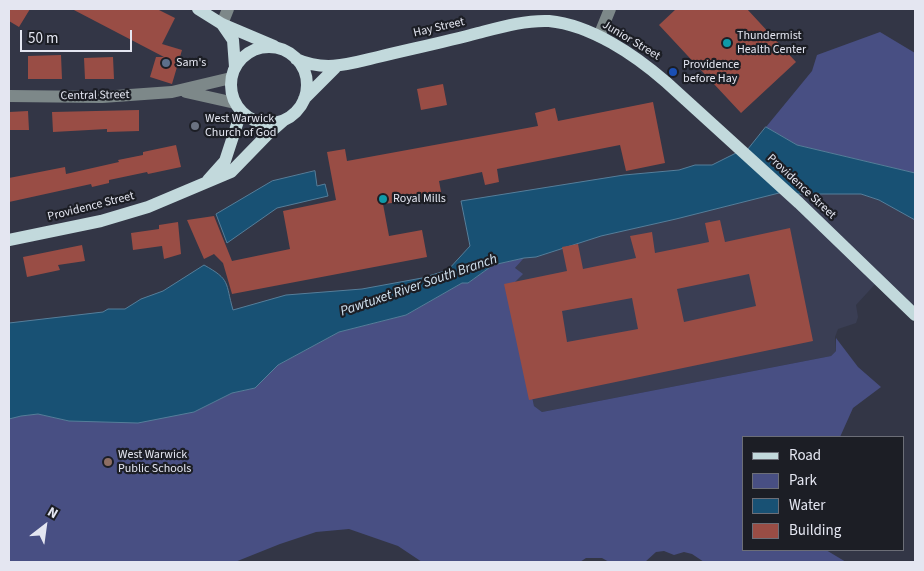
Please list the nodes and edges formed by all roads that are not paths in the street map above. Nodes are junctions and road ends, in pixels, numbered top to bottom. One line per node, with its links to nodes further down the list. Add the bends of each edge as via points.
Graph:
1 (198, 9): 5 (main road)
2 (228, 9): 5 (street)
3 (610, 9): 6 (street)
4 (550, 22): 6 (main road, Junior Street); 9 (main road, Hay Street, via 512,24)
5 (222, 24): 7 (main road); 10 (main road, via 233,40)
6 (599, 36): 11 (main road, Junior Street, via 645,64)
7 (279, 49): 8 (main road); 10 (main road, via 266,47 254,50 243,57)
8 (296, 59): 9 (main road, Hay Street, via 308,64); 14 (main road, via 306,78)
9 (336, 67): 14 (main road)
10 (233, 73): 12 (street); 15 (main road, via 230,91)
11 (666, 82): 19 (main road, Providence Street, via 799,203)
12 (181, 91): 13 (street, Central Street, via 102,97); 15 (street)
13 (9, 96)
14 (304, 99): 16 (main road, via 300,108)
15 (238, 107): 16 (main road, via 250,119 261,123); 17 (main road, Providence Street, via 226,161)
16 (283, 121): 17 (main road, Providence Street, via 231,172)
17 (206, 182): 18 (main road, Providence Street, via 101,221)
18 (9, 240)
19 (915, 315)

